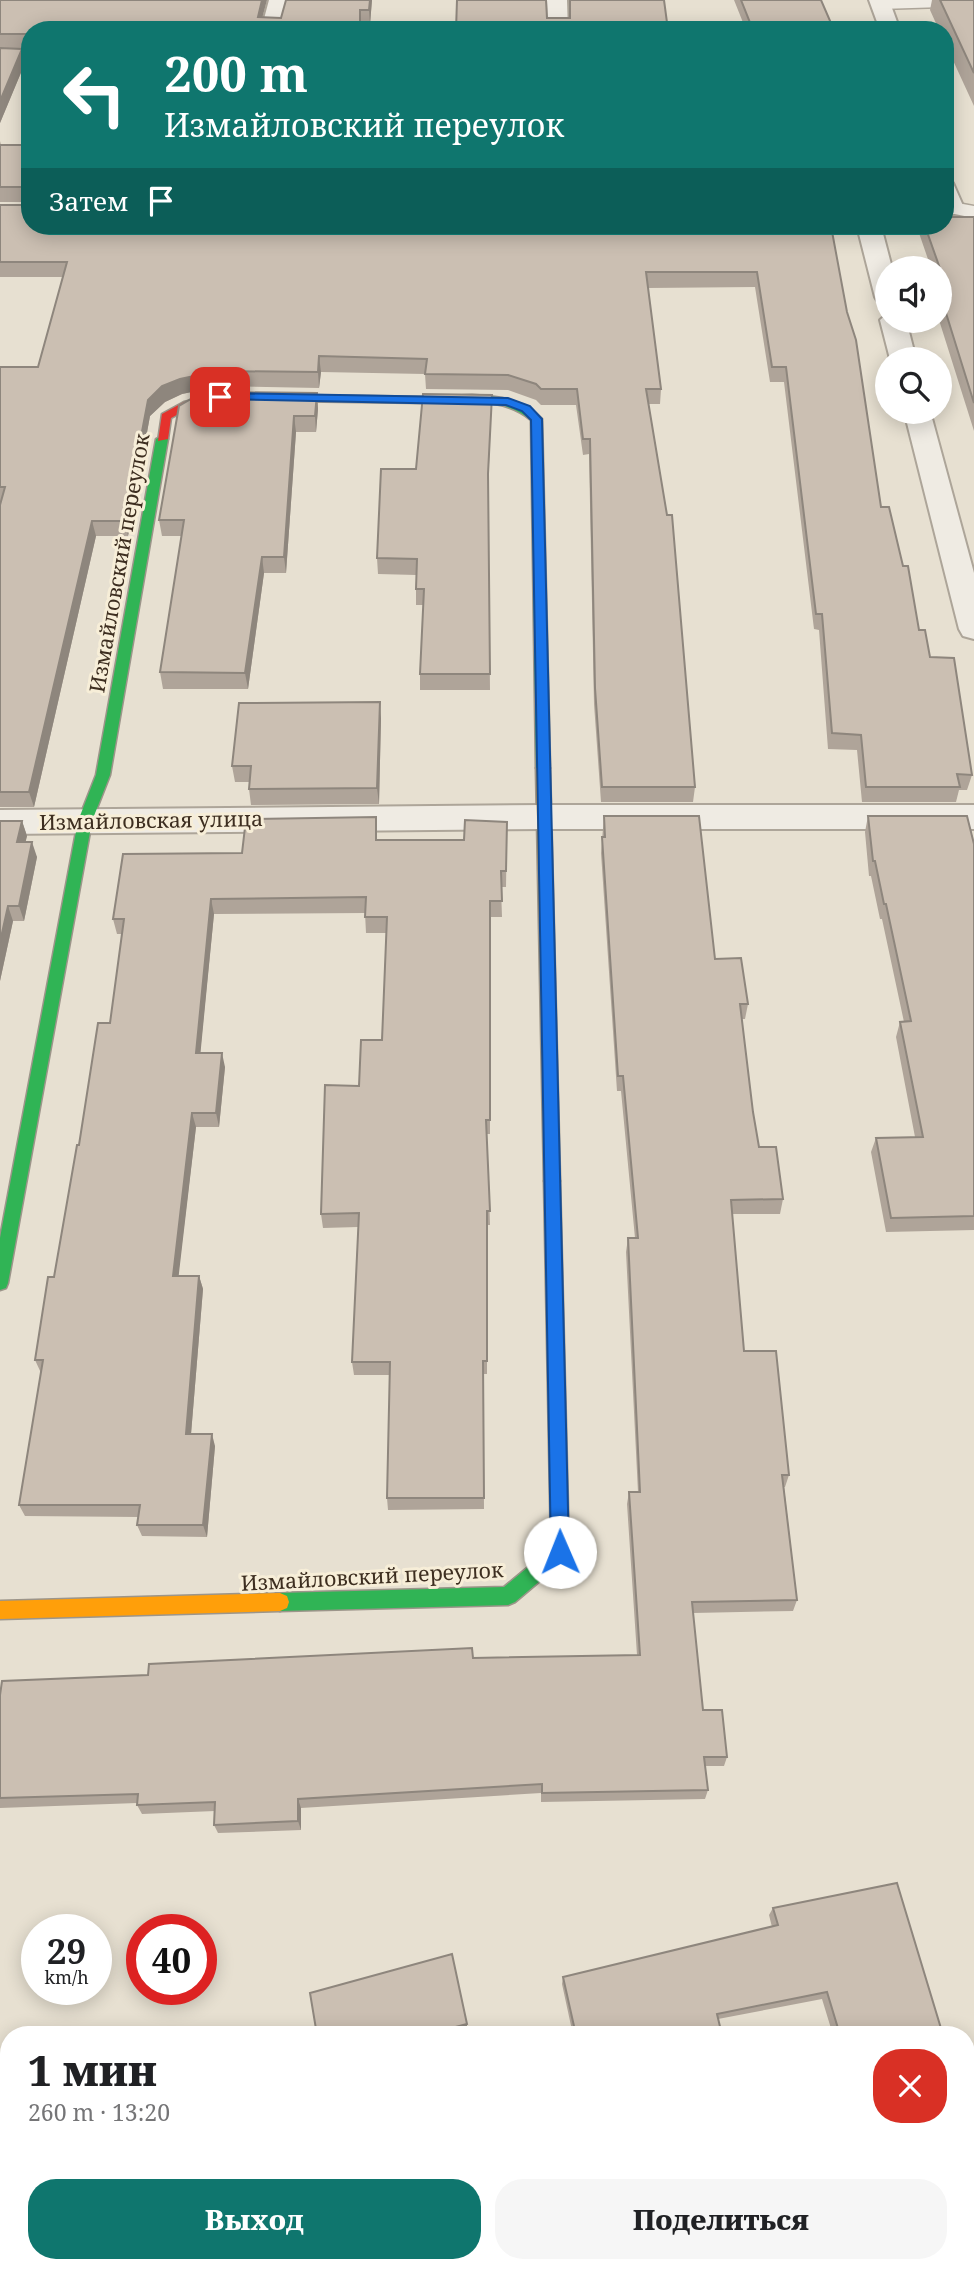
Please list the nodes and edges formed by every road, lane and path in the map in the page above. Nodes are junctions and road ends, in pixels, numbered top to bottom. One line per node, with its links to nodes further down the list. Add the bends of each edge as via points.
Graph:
1 (279, 0): 5 (street)
2 (557, 0): 6 (street)
3 (974, 1): 4 (lane)
4 (880, 2): 7 (street)
5 (273, 21)
6 (558, 21)
7 (887, 21)
8 (0, 55): 9 (lane)
9 (21, 55)
10 (871, 235): 11 (street)
11 (877, 256)
12 (920, 424): 13 (street)
13 (974, 629)
14 (543, 817): 15 (street, Измайловская улица); 16 (street, Измайловская улица); 16 (street, Измайловский переулок, via 537,419 526,408 508,401 220,397 188,404 166,416 103,775); 19 (street, Измайловский переулок, via 560,1552 508,1595)
15 (974, 817)
16 (85, 821): 17 (street, Измайловская улица); 18 (street, Измайловский переулок)
17 (0, 822)
18 (0, 1283)
19 (0, 1610)

